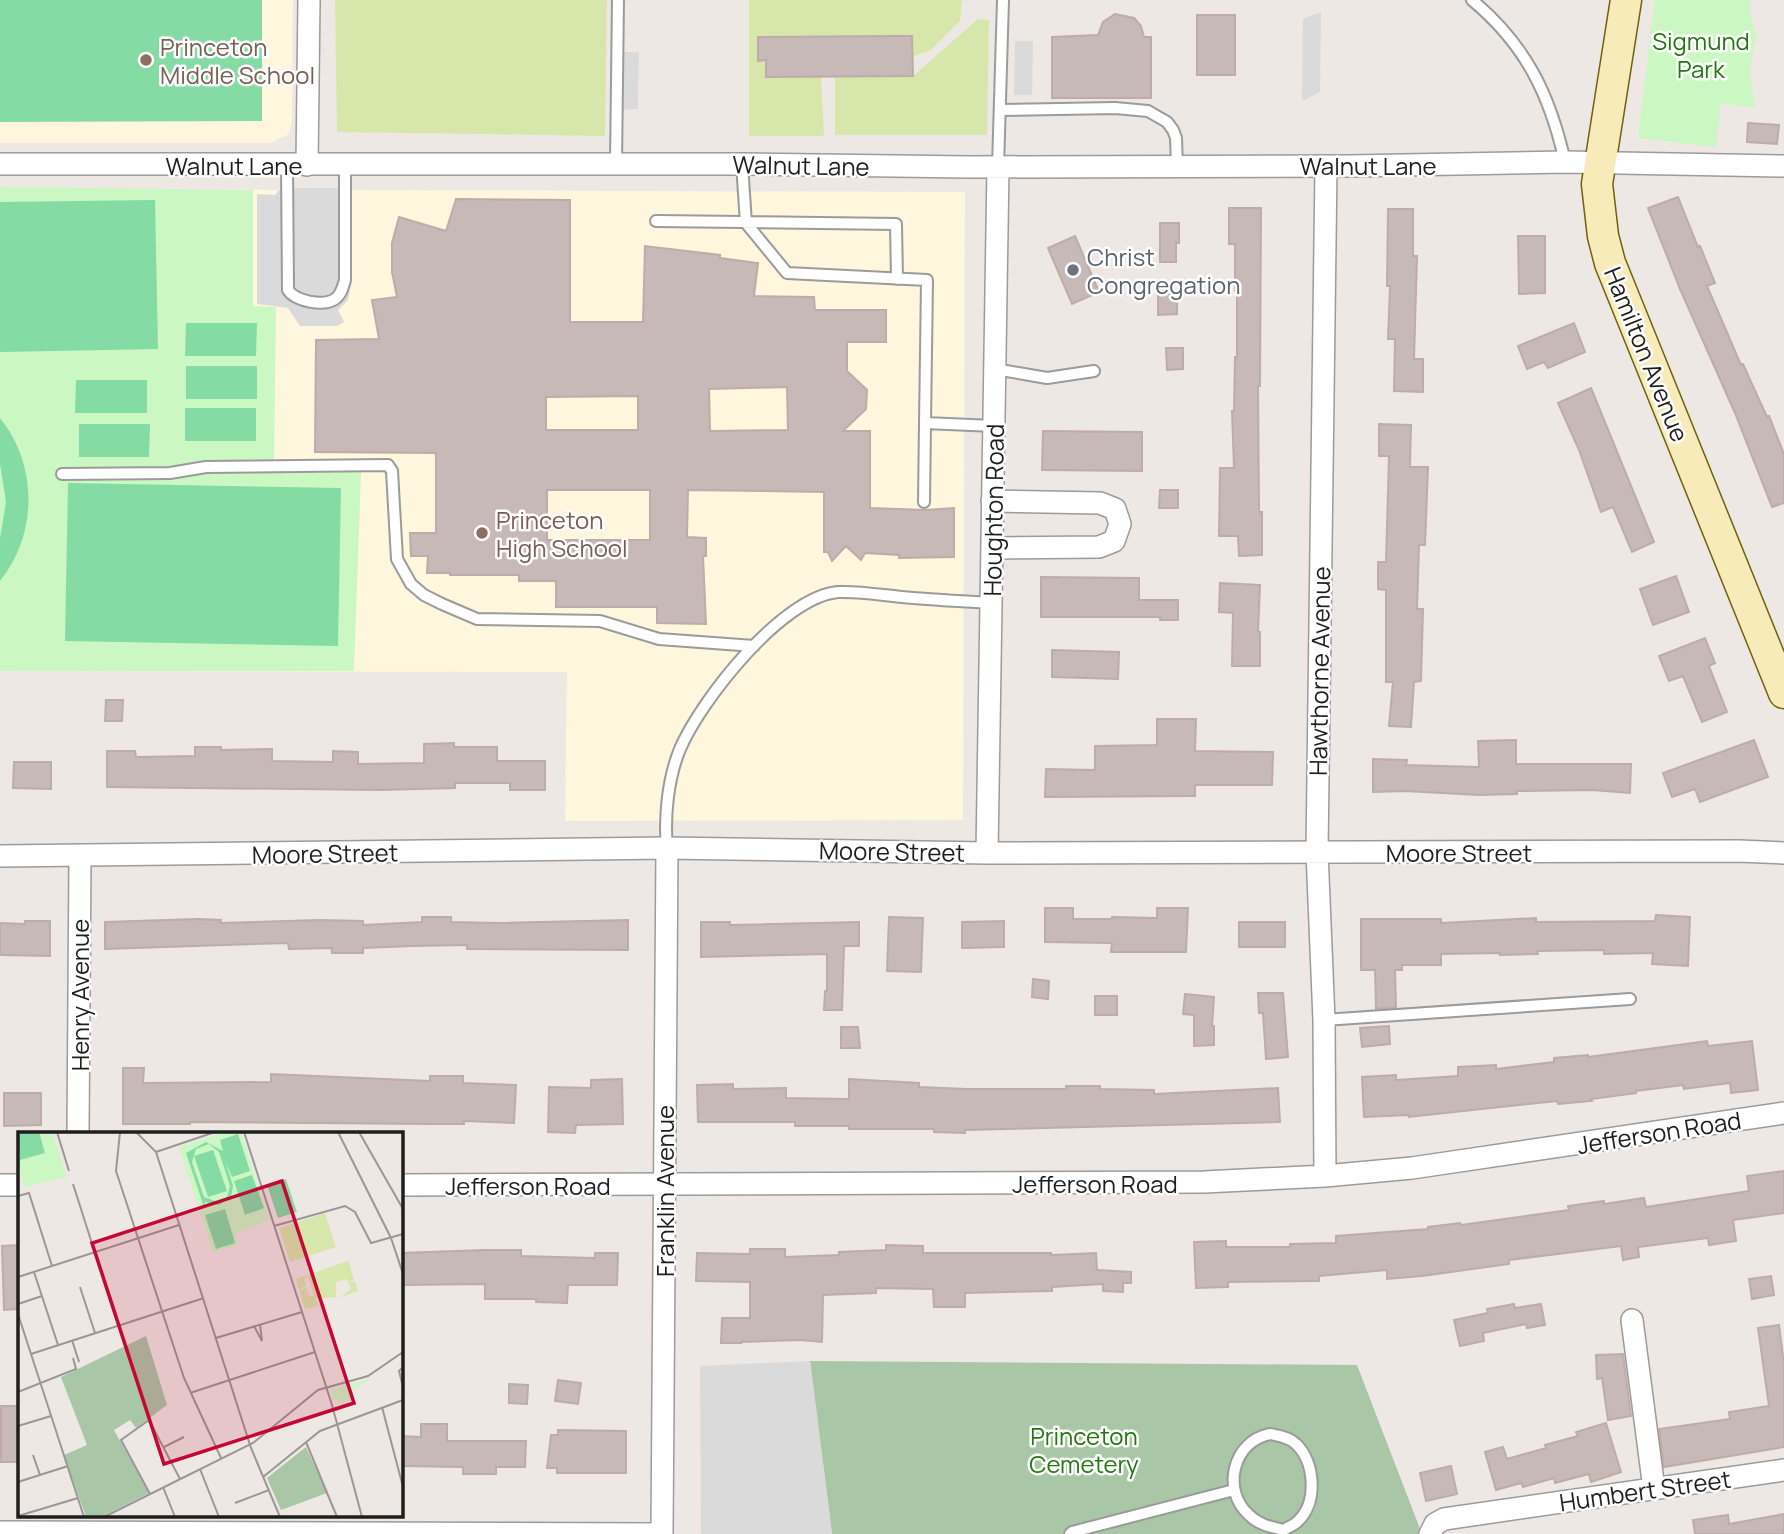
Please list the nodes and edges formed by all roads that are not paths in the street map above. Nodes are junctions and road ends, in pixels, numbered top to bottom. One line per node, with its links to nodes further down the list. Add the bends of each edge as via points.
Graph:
1 (309, 0): 12 (street)
2 (618, 0): 10 (lane)
3 (1003, 0): 6 (lane)
4 (1472, 0): 7 (lane, via 1529,64 1557,124)
5 (1626, 0): 8 (street, Hamilton Avenue)
6 (1000, 110): 14 (lane, via 1149,111 1173,130); 17 (lane)
7 (1565, 162): 8 (street, Walnut Lane); 15 (street, Walnut Lane)
8 (1601, 163): 16 (street, Walnut Lane); 31 (street, Hamilton Avenue, via 1598,207 1610,263)
9 (0, 164): 12 (street, Walnut Lane)
10 (616, 164): 11 (street, Walnut Lane); 13 (street, Walnut Lane)
11 (743, 164): 17 (street, Walnut Lane); 19 (lane)
12 (297, 165): 13 (street, Walnut Lane); 13 (lane, via 286,284 290,294 305,301 338,297 345,279)
13 (345, 165)
14 (1177, 166): 15 (street, Walnut Lane); 17 (street, Walnut Lane)
15 (1326, 166): 33 (street, Hawthorne Avenue)
16 (1784, 166)
17 (998, 167): 21 (street, Houghton Road)
18 (656, 221): 19 (lane)
19 (746, 223): 20 (lane, via 786,273); 20 (lane, via 896,223)
20 (897, 279): 23 (lane, via 927,280)
21 (995, 369): 22 (lane, via 1046,378); 24 (street, Houghton Road)
22 (1094, 371)
23 (925, 423): 24 (lane); 27 (lane)
24 (994, 426): 26 (street, Houghton Road)
25 (62, 474): 30 (lane, via 388,466 397,559 411,584 442,604 477,619 600,621 659,639)
26 (992, 501): 28 (street, Houghton Road); 28 (street, via 1100,503 1115,509 1120,524 1114,541 1099,547)
27 (923, 502)
28 (992, 548): 29 (street, Houghton Road)
29 (992, 603): 30 (lane, via 837,592 791,613); 34 (street, Houghton Road)
30 (754, 646): 32 (lane, via 714,690 679,751 665,826)
31 (1784, 693)
32 (667, 848): 34 (street, Moore Street); 37 (street, Moore Street); 46 (street, Franklin Avenue)
33 (1317, 852): 34 (street, Moore Street); 35 (street, Moore Street); 39 (street, Hawthorne Avenue)
34 (987, 853)
35 (1784, 853)
36 (0, 856): 37 (street, Moore Street)
37 (80, 856): 41 (street, Henry Avenue)
38 (1630, 999): 39 (lane)
39 (1324, 1020): 42 (street, Hawthorne Avenue)
40 (1784, 1114): 42 (street, Jefferson Road, via 1481,1159)
41 (78, 1132)
42 (1325, 1176): 46 (street, Jefferson Road, via 1203,1182)
43 (0, 1185): 44 (street)
44 (18, 1185)
45 (402, 1185): 46 (street, Jefferson Road)
46 (663, 1185): 54 (street, Franklin Avenue)
47 (1632, 1320): 49 (street)
48 (1784, 1470): 49 (street, Humbert Street)
49 (1654, 1489): 56 (street, Humbert Street, via 1444,1519)
50 (1234, 1490): 53 (lane, via 1250,1516); 53 (lane, via 1234,1473 1247,1444 1270,1434 1295,1443 1309,1466 1312,1485 1309,1504); 55 (lane)
51 (77, 1527): 52 (street); 54 (street)
52 (0, 1532)
53 (1284, 1532)
54 (662, 1534)
55 (1070, 1534)
56 (1430, 1534)

